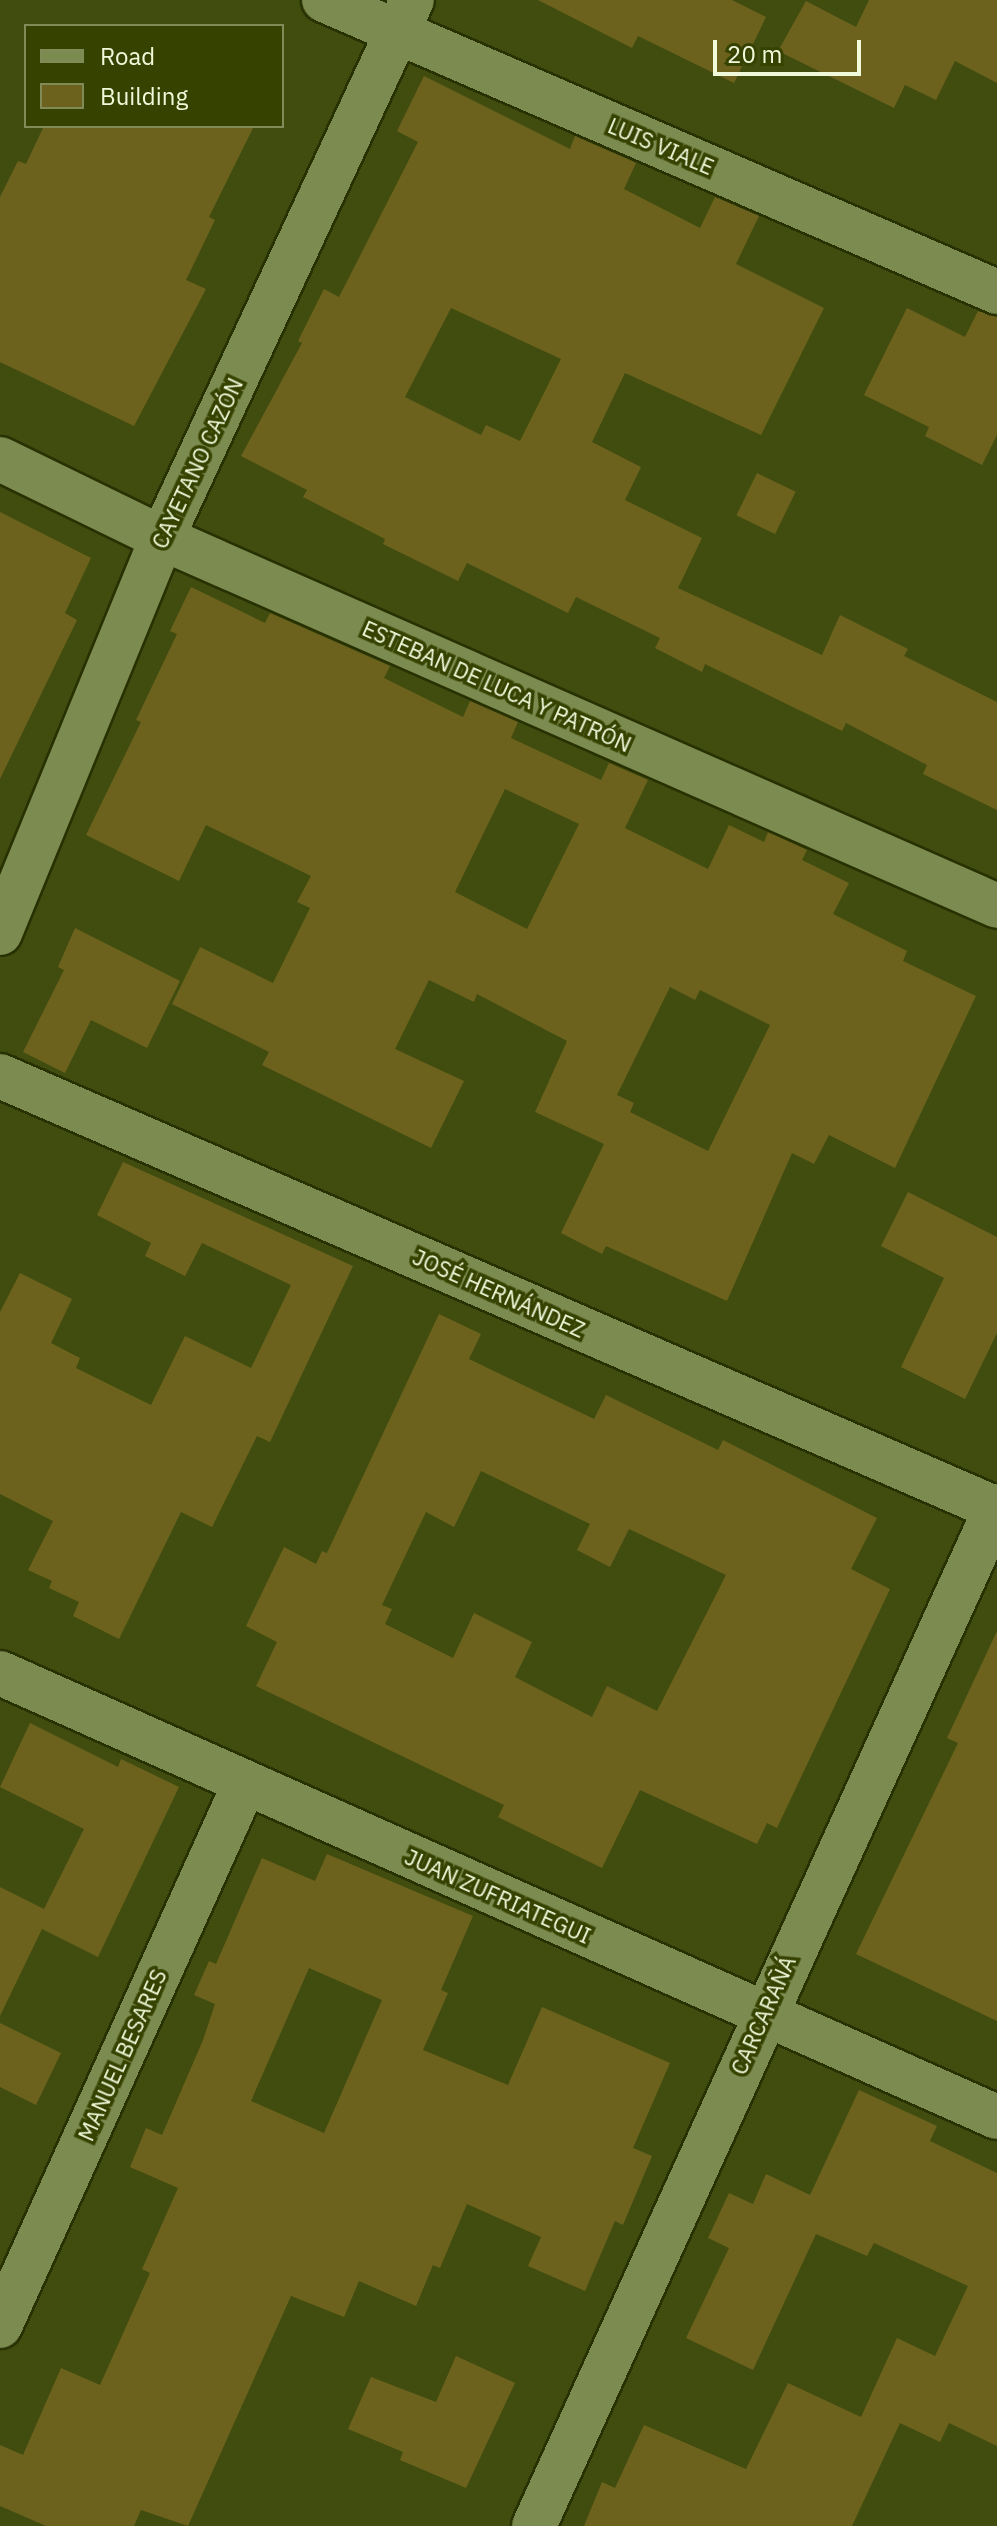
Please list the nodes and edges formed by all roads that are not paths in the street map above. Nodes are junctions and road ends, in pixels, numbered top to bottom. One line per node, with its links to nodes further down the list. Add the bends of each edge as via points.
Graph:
1 (324, 0): 2 (street, LUIS VIALE)
2 (404, 16): 3 (street, LUIS VIALE); 5 (street, CAYETANO CAZÓN)
3 (997, 292)
4 (0, 459): 5 (street, ESTEBAN DE LUCA Y PATRÓN)
5 (162, 538): 6 (street, ESTEBAN DE LUCA Y PATRÓN); 7 (street, CAYETANO CAZÓN)
6 (997, 906)
7 (0, 933)
8 (0, 1076): 9 (street, JOSÉ HERNÁNDEZ)
9 (997, 1508): 12 (street, CARCARAÑÁ)
10 (0, 1673): 11 (street, JUAN ZUFRIATEGUI)
11 (245, 1783): 12 (street, JUAN ZUFRIATEGUI); 14 (street, MANUEL BESARES)
12 (763, 2014): 13 (street, JUAN ZUFRIATEGUI); 15 (street, CARCARAÑÁ)
13 (997, 2117)
14 (0, 2326)
15 (534, 2526)

